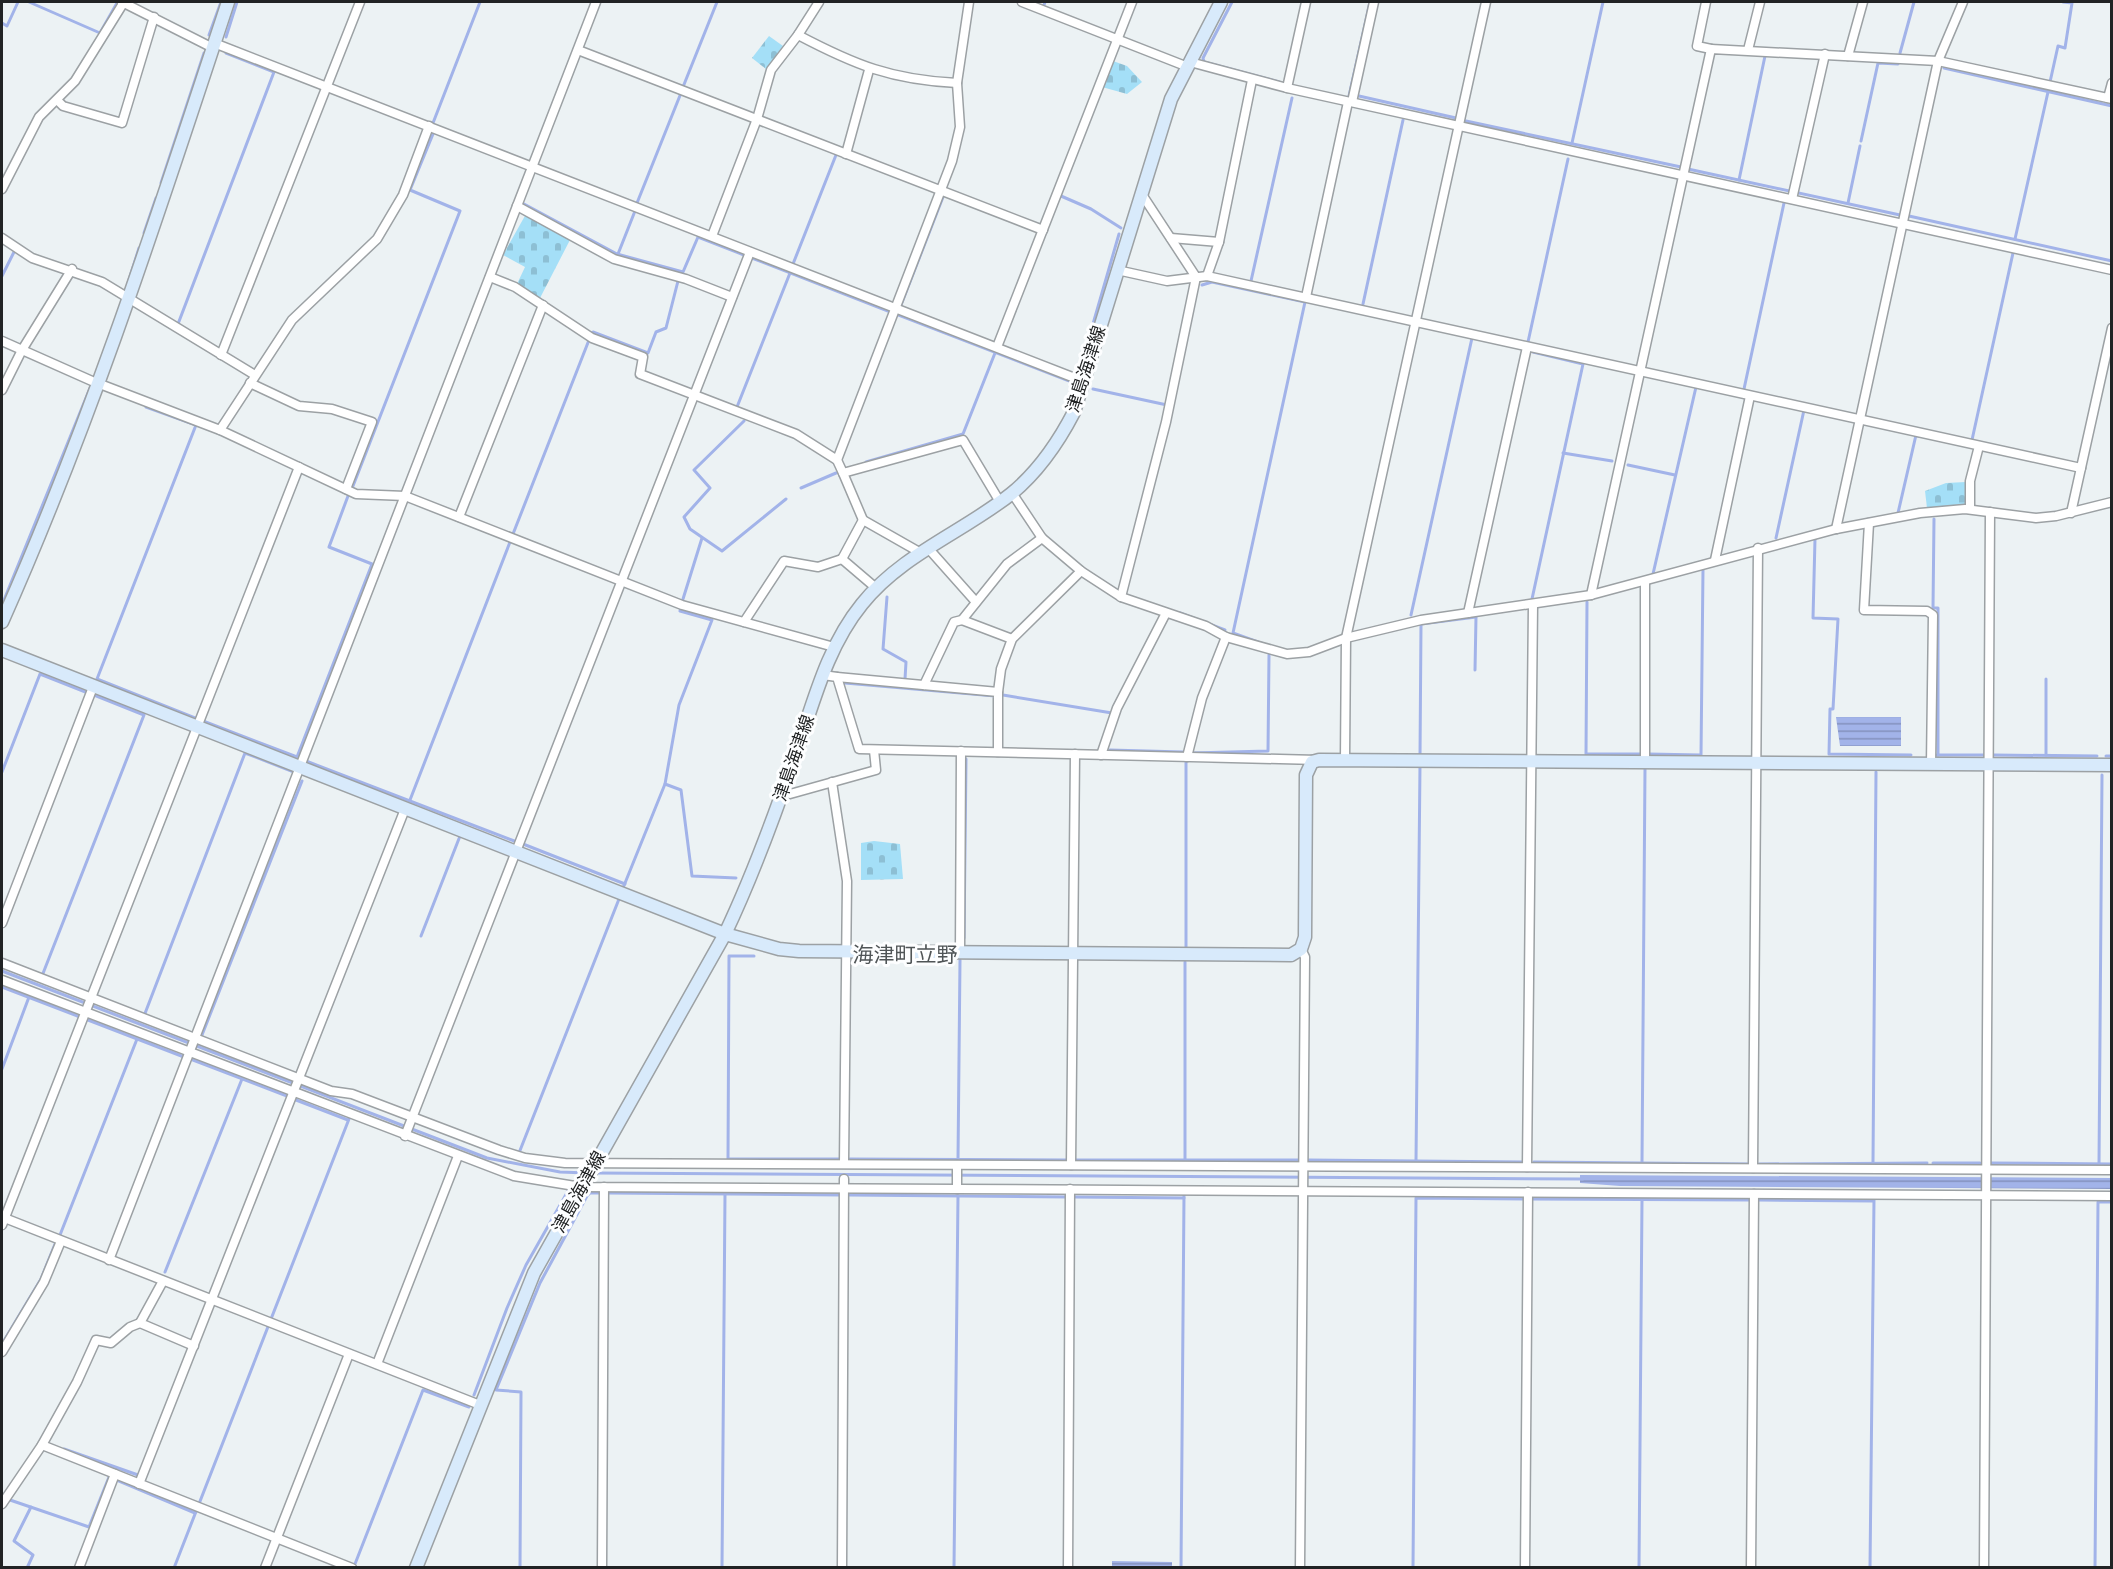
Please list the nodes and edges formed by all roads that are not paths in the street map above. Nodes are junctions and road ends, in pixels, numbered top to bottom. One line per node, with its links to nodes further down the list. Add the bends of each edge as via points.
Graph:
1 (123, 2): 17 (street); 35 (street, via 75,81)
2 (228, 2): 20 (street)
3 (360, 2): 32 (street)
4 (597, 2): 22 (street)
5 (819, 2): 18 (street)
6 (969, 2): 30 (street)
7 (1022, 2): 19 (street)
8 (1132, 2): 19 (street)
9 (1221, 2): 27 (street, 津島海津線)
10 (1306, 2): 33 (street)
11 (1374, 2): 36 (street)
12 (1486, 2): 39 (street)
13 (1706, 2): 21 (street, via 1697,46)
14 (1760, 2): 23 (street)
15 (1863, 2): 25 (street)
16 (1963, 2): 26 (street)
17 (153, 17): 20 (street); 35 (street, via 122,123 63,106)
18 (798, 35): 28 (street); 37 (street, via 771,70)
19 (1118, 39): 27 (street); 49 (street)
20 (214, 45): 32 (street); 61 (street)
21 (1711, 49): 23 (street); 42 (street)
22 (578, 50): 37 (street); 41 (street)
23 (1748, 50): 24 (street)
24 (1825, 54): 25 (street); 46 (street)
25 (1848, 56): 26 (street)
26 (1938, 61): 34 (street); 48 (street)
27 (1189, 64): 29 (street); 45 (street, 津島海津線, via 1171,99)
28 (869, 70): 30 (street); 40 (street)
29 (1251, 80): 33 (street); 53 (street)
30 (957, 83): 44 (street, via 960,127 952,161)
31 (2112, 83): 34 (street)
32 (326, 86): 38 (street); 72 (street)
33 (1287, 88): 36 (street)
34 (2110, 98)
35 (58, 101): 43 (street, via 39,117)
36 (1350, 102): 39 (street); 63 (street)
37 (757, 119): 40 (street); 50 (street)
38 (429, 126): 41 (street); 74 (street, via 403,195 376,239 292,320)
39 (1458, 126): 42 (street); 66 (street)
40 (846, 154): 44 (street)
41 (533, 166): 47 (street); 50 (street)
42 (1682, 175): 46 (street); 73 (street)
43 (2, 189)
44 (939, 190): 49 (street); 65 (street)
45 (1141, 193): 52 (street); 56 (street, 津島海津線)
46 (1792, 198): 48 (street)
47 (517, 206): 59 (street); 62 (street, via 614,259 686,279)
48 (1902, 223): 57 (street); 81 (street)
49 (1043, 230): 70 (street)
50 (712, 236): 54 (street)
51 (2, 238): 55 (street, via 32,258)
52 (1171, 238): 53 (street); 60 (street)
53 (1219, 242): 58 (street)
54 (750, 252): 62 (street); 65 (street)
55 (72, 269): 61 (street); 71 (street)
56 (1117, 270): 60 (street, via 1167,281); 75 (street, 津島海津線)
57 (2112, 270)
58 (1207, 276): 60 (street); 63 (street)
59 (490, 277): 64 (street); 90 (street)
60 (1196, 277): 110 (street, via 1166,422)
61 (130, 297): 72 (street); 77 (street)
62 (732, 297): 79 (street)
63 (1306, 297): 66 (street)
64 (543, 305): 79 (street, via 592,338 643,357 640,374); 96 (street)
65 (893, 307): 70 (street); 84 (street)
66 (1416, 320): 69 (street); 119 (street)
67 (2112, 328): 86 (street)
68 (2, 340): 71 (street)
69 (1527, 346): 73 (street); 114 (street)
70 (997, 347): 75 (street)
71 (22, 350): 77 (street); 78 (street)
72 (221, 355): 74 (street)
73 (1640, 373): 80 (street); 109 (street)
74 (255, 375): 76 (street)
75 (1085, 382): 89 (street, 津島海津線, via 1074,412 1049,455)
76 (250, 383): 82 (street); 88 (street, via 299,406 332,409 372,422)
77 (99, 384): 82 (street); 116 (street)
78 (2, 390)
79 (694, 396): 84 (street, via 796,434); 106 (street)
80 (1750, 396): 81 (street); 104 (street)
81 (1858, 419): 83 (street); 99 (street)
82 (220, 430): 85 (street)
83 (1979, 446): 86 (street); 93 (street, via 1970,481)
84 (837, 460): 87 (street)
85 (299, 467): 88 (street); 128 (street)
86 (2081, 468): 95 (street)
87 (843, 473): 91 (street, via 963,440); 97 (street)
88 (346, 489): 90 (street, via 356,494)
89 (1012, 493): 91 (street, 津島海津線); 100 (street)
90 (405, 496): 96 (street); 143 (street)
91 (1000, 502): 102 (street, 津島海津線)
92 (2112, 502): 95 (street)
93 (1970, 509): 94 (street); 98 (street)
94 (1990, 512): 95 (street, via 2036,518); 141 (street)
95 (2071, 513)
96 (459, 517): 106 (street)
97 (863, 519): 102 (street); 103 (street)
98 (1869, 523): 99 (street); 140 (street, via 1864,610 1927,611 1933,615)
99 (1836, 529): 101 (street)
100 (1042, 538): 105 (street); 111 (street, via 1007,564)
101 (1758, 548): 104 (street); 139 (street)
102 (925, 551): 108 (street, 津島海津線); 111 (street)
103 (842, 559): 108 (street); 117 (street, via 818,567 784,561)
104 (1715, 560): 107 (street)
105 (1081, 571): 110 (street); 120 (street)
106 (622, 581): 117 (street); 147 (street)
107 (1645, 582): 109 (street); 138 (street)
108 (876, 588): 121 (street, 津島海津線)
109 (1591, 595): 112 (street)
110 (1121, 597): 113 (street)
111 (976, 602): 115 (street)
112 (1533, 605): 114 (street); 137 (street)
113 (1166, 613): 118 (street); 133 (street, via 1118,708)
114 (1468, 614): 119 (street, via 1421,620)
115 (962, 620): 120 (street); 125 (street, via 954,622)
116 (2, 622)
117 (744, 622): 121 (street)
118 (1227, 637): 119 (street, via 1287,654 1309,652); 134 (street, via 1202,698)
119 (1346, 638): 135 (street)
120 (1011, 639): 127 (street)
121 (834, 647): 123 (street, 津島海津線)
122 (2, 650): 126 (street)
123 (823, 675): 124 (street); 145 (street, 津島海津線)
124 (837, 677): 125 (street); 129 (street, via 856,745 859,749)
125 (924, 685): 127 (street)
126 (93, 687): 128 (street); 148 (street)
127 (998, 692): 131 (street)
128 (196, 727): 143 (street); 156 (street)
129 (874, 750): 130 (street); 144 (street, via 876,770)
130 (961, 751): 131 (street); 152 (street)
131 (998, 752): 132 (street)
132 (1075, 754): 133 (street); 153 (street)
133 (1101, 755): 134 (street)
134 (1187, 758): 136 (street)
135 (1345, 759): 136 (street); 137 (street)
136 (1319, 760): 150 (street, via 1312,762 1306,775 1305,937)
137 (1531, 762): 138 (street); 168 (street)
138 (1645, 762): 139 (street)
139 (1756, 763): 140 (street); 170 (street)
140 (1931, 764): 141 (street)
141 (1989, 764): 142 (street); 172 (street)
142 (2112, 765)
143 (300, 768): 146 (street); 157 (street)
144 (832, 782): 145 (street, via 790,794); 151 (street, via 847,881)
145 (783, 792): 149 (street, 津島海津線, via 747,889)
146 (405, 809): 147 (street); 159 (street)
147 (516, 852): 149 (street); 161 (street)
148 (2, 923)
149 (725, 934): 151 (street, via 779,949); 165 (street, 津島海津線)
150 (1301, 949): 153 (street, via 1291,955); 169 (street, via 1305,957)
151 (846, 952): 152 (street); 164 (street)
152 (960, 953): 153 (street)
153 (1074, 954): 166 (street)
154 (2, 963): 156 (street)
155 (2, 980): 156 (street)
156 (88, 1005): 157 (street); 158 (street); 183 (street)
157 (194, 1039): 158 (street); 159 (street)
158 (190, 1051): 160 (street); 185 (street)
159 (299, 1080): 160 (street); 161 (street, via 352,1094)
160 (294, 1092): 162 (street); 187 (street)
161 (412, 1118): 162 (street); 165 (street, via 525,1158)
162 (406, 1134): 163 (street)
163 (458, 1156): 175 (street, via 514,1176); 192 (street)
164 (844, 1163): 165 (street); 167 (street)
165 (593, 1165): 175 (street, 津島海津線)
166 (1071, 1165): 167 (street); 169 (street)
167 (957, 1166): 174 (street)
168 (1527, 1167): 169 (street); 170 (street)
169 (1302, 1168): 177 (street)
170 (1753, 1168): 172 (street)
171 (2112, 1170): 172 (street)
172 (1985, 1171): 180 (street)
173 (844, 1184): 174 (street); 176 (street); 204 (street)
174 (957, 1185): 178 (street)
175 (580, 1187): 176 (street); 193 (street, 津島海津線, via 534,1273)
176 (604, 1187): 203 (street)
177 (1302, 1188): 178 (street); 179 (street); 206 (street)
178 (1070, 1189): 205 (street)
179 (1528, 1192): 181 (street); 207 (street)
180 (1985, 1192): 181 (street); 182 (street); 209 (street)
181 (1754, 1194): 208 (street)
182 (2112, 1196)
183 (2, 1220): 184 (street)
184 (61, 1241): 185 (street); 190 (street, via 44,1282)
185 (109, 1260): 186 (street)
186 (164, 1281): 187 (street); 188 (street)
187 (212, 1300): 189 (street); 191 (street)
188 (140, 1323): 189 (street); 194 (street, via 111,1343 96,1340)
189 (194, 1346): 196 (street)
190 (2, 1352)
191 (348, 1354): 192 (street); 198 (street)
192 (377, 1364): 193 (street)
193 (480, 1405): 202 (street, 津島海津線)
194 (42, 1445): 195 (street); 197 (street)
195 (115, 1474): 196 (street); 199 (street)
196 (139, 1484): 198 (street)
197 (2, 1504)
198 (276, 1538): 200 (street); 201 (street)
199 (79, 1568)
200 (265, 1568)
201 (352, 1568)
202 (416, 1568)
203 (602, 1568)
204 (842, 1568)
205 (1068, 1568)
206 (1300, 1568)
207 (1525, 1568)
208 (1751, 1568)
209 (1984, 1568)

